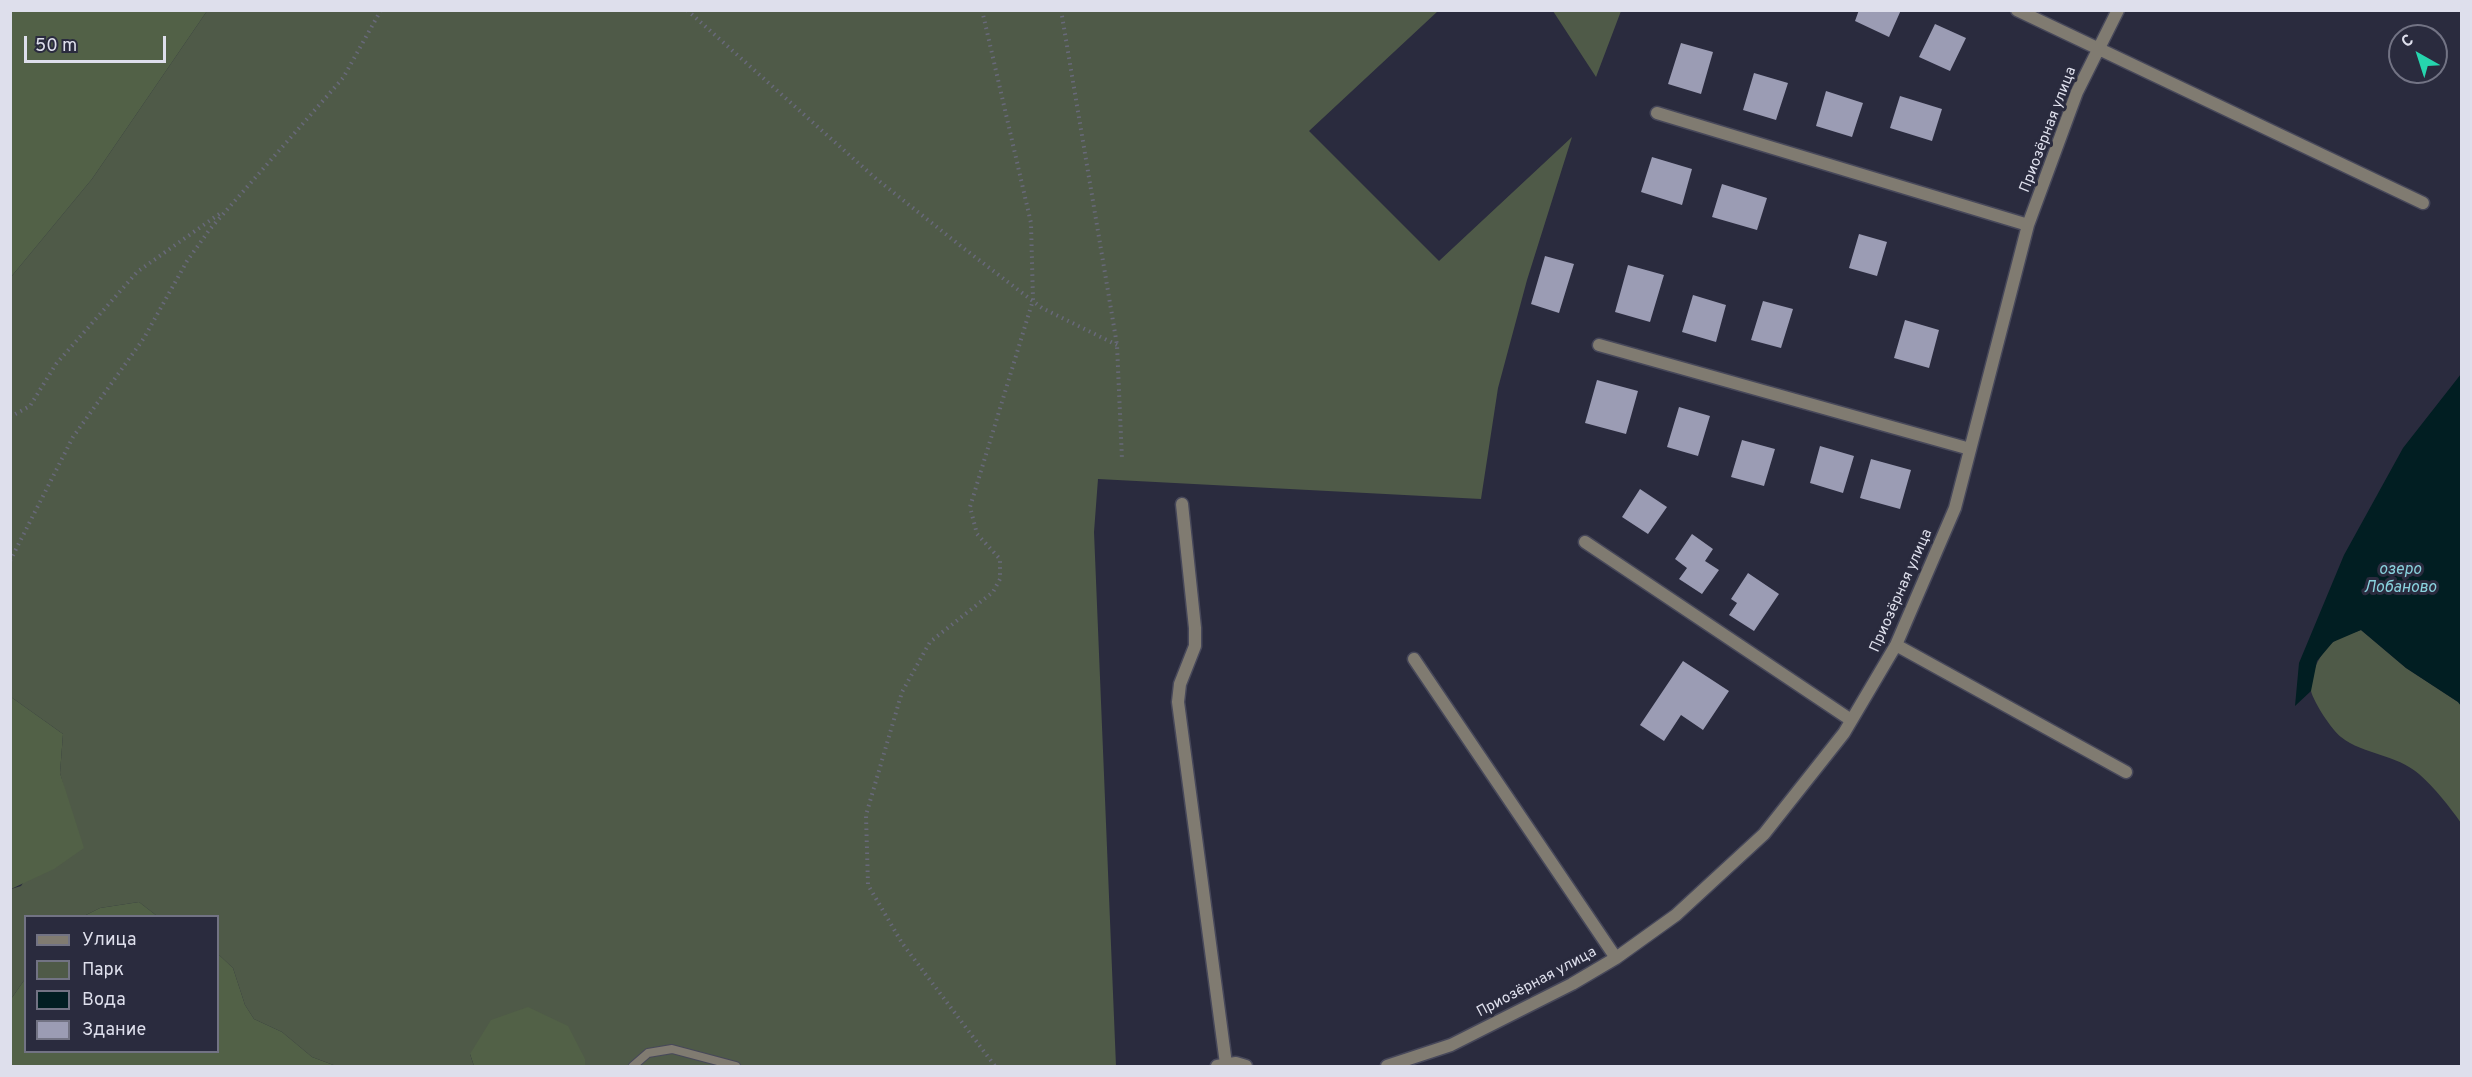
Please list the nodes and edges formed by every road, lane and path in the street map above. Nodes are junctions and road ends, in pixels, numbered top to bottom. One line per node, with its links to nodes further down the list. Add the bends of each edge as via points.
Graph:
1 (381, 10): 10 (path, via 343,78)
2 (687, 10): 12 (path, via 874,177)
3 (982, 10): 12 (path, via 1031,223)
4 (1061, 10): 13 (path)
5 (2017, 10): 7 (street)
6 (2118, 10): 7 (street, Приозёрная улица)
7 (2098, 49): 9 (street); 11 (street, Приозёрная улица, via 2077,92)
8 (1657, 113): 11 (street)
9 (2423, 203)
10 (228, 208): 15 (path, via 137,272 56,364 30,406); 20 (path, via 187,261 144,338 73,437)
11 (2028, 225): 16 (street, Приозёрная улица)
12 (1033, 300): 13 (path); 29 (path, via 970,507 977,534 1000,559 1000,579 993,592 930,642 902,692 866,815 868,885 902,943)
13 (1118, 345): 17 (path)
14 (1599, 345): 16 (street)
15 (10, 417)
16 (1970, 449): 21 (street, Приозёрная улица, via 1955,508)
17 (1122, 460)
18 (1182, 504): 26 (street, via 1195,646 1180,684 1178,702)
19 (1585, 542): 23 (street)
20 (10, 561)
21 (1896, 645): 23 (street, Приозёрная улица); 24 (street)
22 (1414, 659): 25 (street)
23 (1851, 720): 25 (street, Приозёрная улица, via 1764,834 1676,915)
24 (2126, 772)
25 (1616, 958): 31 (street, Приозёрная улица, via 1451,1045)
26 (1221, 1065): 30 (street)
27 (633, 1066): 28 (lane, via 648,1053 672,1049)
28 (736, 1066)
29 (995, 1066)
30 (1246, 1066)
31 (1387, 1066)

